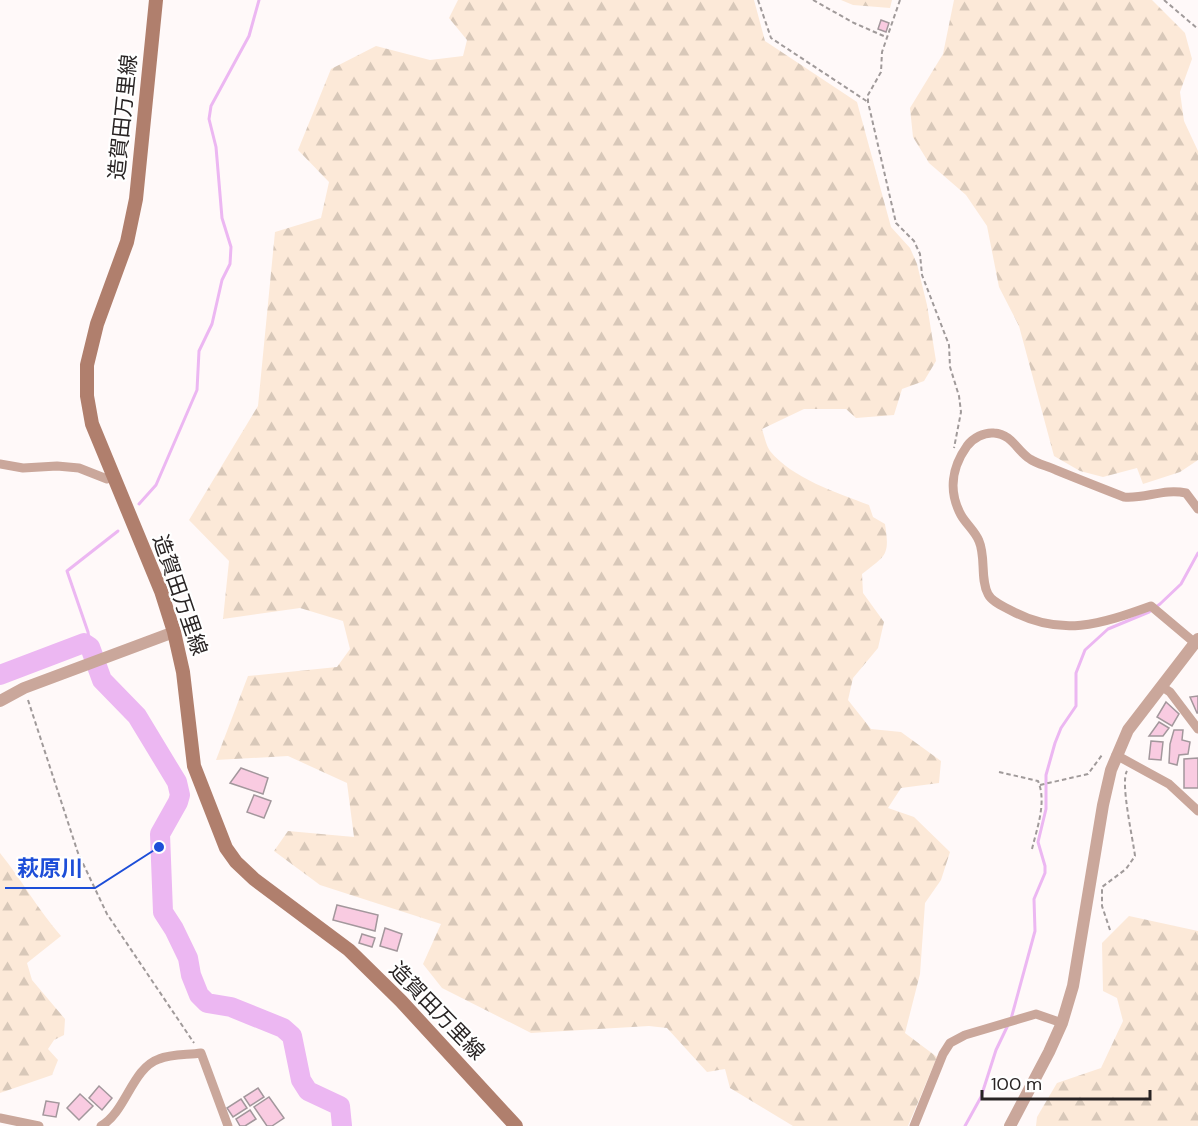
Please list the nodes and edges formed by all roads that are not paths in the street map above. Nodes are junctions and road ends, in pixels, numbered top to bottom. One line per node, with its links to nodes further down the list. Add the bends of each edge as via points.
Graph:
1 (156, 0): 3 (main road, 造賀田万里線, via 136,199 128,242 97,324 87,365 92,424)
2 (0, 464): 3 (street, via 79,468 107,479)
3 (114, 477): 5 (main road, 造賀田万里線)
4 (1198, 509): 6 (street, via 1186,493 1176,491 1124,497 1030,459 1002,434 983,434 969,443 952,483 961,515 979,538 990,598 1027,618 1072,626 1107,622 1151,606)
5 (174, 632): 8 (street, via 89,662); 17 (main road, 造賀田万里線, via 194,766 226,848 254,879 349,950)
6 (1196, 641): 7 (street)
7 (1161, 686): 9 (street); 10 (street, via 1128,730)
8 (0, 701)
9 (1198, 729)
10 (1116, 755): 11 (street, via 1169,784); 12 (street)
11 (1198, 811)
12 (1062, 1023): 18 (street, via 1036,1014 950,1043); 19 (street)
13 (0, 1118): 14 (street)
14 (39, 1126)
15 (101, 1126): 16 (street, via 111,1120 142,1072 157,1059 201,1053)
16 (228, 1126)
17 (516, 1126)
18 (914, 1126)
19 (1010, 1126)

